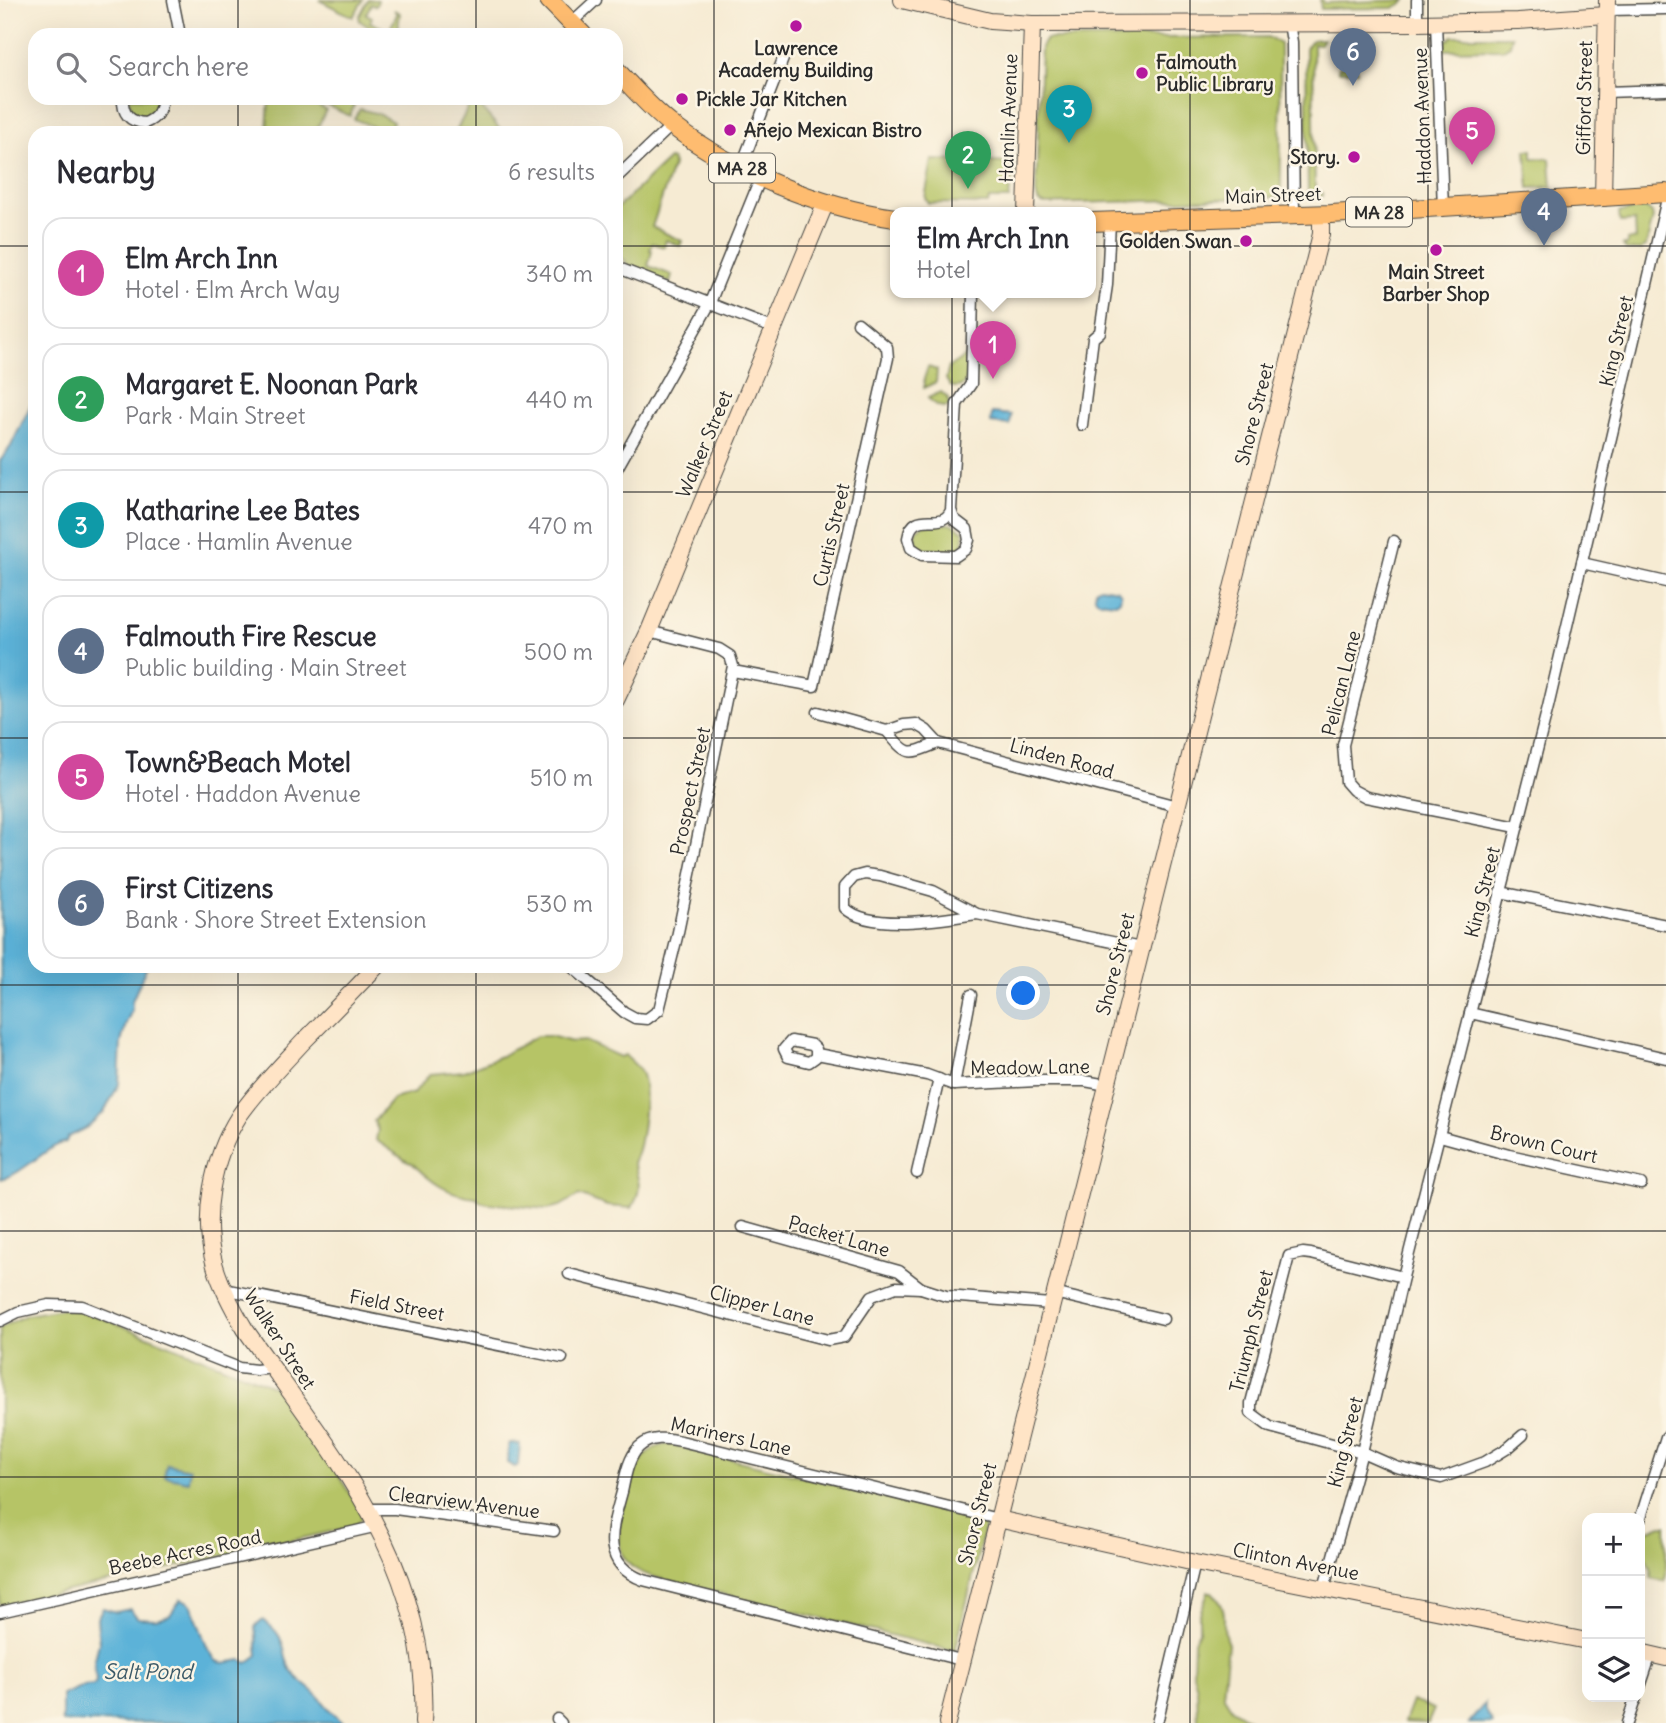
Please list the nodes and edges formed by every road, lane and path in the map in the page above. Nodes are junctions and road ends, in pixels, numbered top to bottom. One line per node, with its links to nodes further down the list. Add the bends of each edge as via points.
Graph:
1 (173, 0): 12 (street)
2 (548, 0): 13 (main road)
3 (596, 0): 14 (street)
4 (902, 0): 11 (street, via 990,21)
5 (1417, 0): 10 (street)
6 (1606, 8): 7 (street); 8 (street, via 1518,21); 18 (street, Gifford Street)
7 (1666, 9)
8 (1436, 22): 10 (street); 30 (street, Haddon Avenue)
9 (1289, 23): 10 (street); 11 (street); 31 (street)
10 (1417, 23)
11 (1031, 24): 29 (street, Hamlin Avenue)
12 (179, 28)
13 (576, 28)
14 (578, 28)
15 (783, 59): 22 (street)
16 (623, 77): 21 (main road, MA 28)
17 (1666, 90): 18 (street)
18 (1605, 92): 26 (street, Gifford Street)
19 (124, 105): 20 (street, via 132,120 145,123 157,116)
20 (161, 105)
21 (672, 125): 22 (main road, MA 28); 23 (street)
22 (741, 167): 24 (main road, MA 28)
23 (623, 171)
24 (761, 177): 27 (main road, MA 28); 38 (street)
25 (1666, 193): 26 (main road, Main Street / MA 28)
26 (1603, 198): 30 (main road, Main Street / MA 28)
27 (827, 202): 33 (main road, MA 28); 40 (street, Walker Street)
28 (1666, 203): 45 (street, King Street)
29 (1026, 207)
30 (1443, 209): 32 (main road, Main Street / MA 28)
31 (1294, 215): 32 (main road, Main Street / MA 28); 35 (main road, Main Street / MA 28)
32 (1321, 215): 53 (street, Shore Street, via 1321,234)
33 (890, 217)
34 (1096, 222): 35 (main road, Main Street / MA 28)
35 (1110, 222): 41 (street, via 1107,285 1100,332 1093,338)
36 (623, 270): 38 (street)
37 (973, 298): 43 (street, via 971,384 957,404)
38 (709, 305): 40 (street); 42 (street)
39 (858, 323): 48 (street, Curtis Street, via 887,346 888,358 814,687)
40 (775, 329): 47 (street, Walker Street)
41 (1082, 425)
42 (623, 458)
43 (951, 510): 43 (street, via 954,519 967,529 966,549 956,556 914,552 908,538 913,524 946,519)
44 (1395, 541): 54 (street, Pelican Lane, via 1343,745 1346,782 1366,797)
45 (1582, 563): 46 (street); 54 (street, King Street)
46 (1666, 582)
47 (649, 631): 48 (street, via 723,651 731,659); 49 (street, Walker Street)
48 (733, 671): 60 (street, Prospect Street, via 661,1005 655,1014 641,1019 624,1012)
49 (623, 685)
50 (818, 712): 51 (street, Linden Road)
51 (887, 731): 52 (street, Linden Road, via 916,724); 52 (street, Linden Road, via 906,751)
52 (938, 743): 53 (street, Linden Road)
53 (1177, 806): 58 (street, Shore Street)
54 (1517, 827): 55 (street, King Street)
55 (1500, 892): 57 (street); 62 (street, King Street)
56 (977, 914): 56 (street, via 928,920 868,919 845,908 845,887 854,877 880,876 933,891); 58 (street)
57 (1666, 925)
58 (1141, 948): 67 (street, Shore Street)
59 (370, 973): 75 (street, Walker Street, via 262,1087 226,1140 210,1213 213,1259)
60 (579, 973)
61 (971, 995): 66 (street, Meadow Lane)
62 (1470, 1013): 64 (street); 68 (street, King Street)
63 (817, 1054): 65 (street, Meadow Lane)
64 (1666, 1058)
65 (939, 1079): 66 (street, Meadow Lane); 69 (street)
66 (954, 1085): 67 (street, Meadow Lane, via 1038,1080)
67 (1107, 1085): 76 (street, Shore Street)
68 (1440, 1136): 70 (street, Brown Court); 73 (street, King Street)
69 (917, 1173)
70 (1640, 1184)
71 (743, 1227): 74 (street, Packet Lane, via 899,1271)
72 (569, 1274): 74 (street, Clipper Lane, via 828,1340 844,1336 872,1296 896,1287)
73 (1403, 1276): 83 (street, King Street); 83 (street, Triumph Street, via 1311,1254 1289,1256 1251,1403 1251,1413 1270,1427)
74 (921, 1288): 76 (street, Clipper Lane, via 946,1296)
75 (224, 1289): 79 (street, Field Street); 80 (street, Walker Street)
76 (1052, 1298): 77 (street, Clipper Lane); 86 (street, Shore Street)
77 (1163, 1319)
78 (0, 1321): 80 (street, via 33,1308 82,1306 239,1368)
79 (562, 1357)
80 (273, 1368): 84 (street, Walker Street)
81 (1523, 1435): 83 (street, via 1485,1462 1441,1478 1396,1467)
82 (1666, 1437): 85 (street)
83 (1362, 1451): 90 (street, King Street)
84 (369, 1509): 87 (street, Walker Street); 88 (street, Clearview Avenue)
85 (1642, 1513)
86 (998, 1519): 89 (street, Clinton Avenue); 94 (street, Shore Street); 94 (street, Mariners Lane, via 661,1438 646,1442 634,1453 613,1525 611,1542 618,1562 643,1580)
87 (378, 1526): 91 (street, Beebe Acres Road); 97 (street, Walker Street, via 411,1613)
88 (554, 1531)
89 (1195, 1563): 90 (street, Clinton Avenue); 99 (street)
90 (1324, 1588): 92 (street, Clinton Avenue)
91 (0, 1612)
92 (1582, 1640)
93 (1652, 1655): 95 (street)
94 (961, 1660): 98 (street, Shore Street)
95 (1645, 1674)
96 (1634, 1702): 100 (street)
97 (424, 1723)
98 (947, 1723)
99 (1157, 1723)
100 (1627, 1723)

